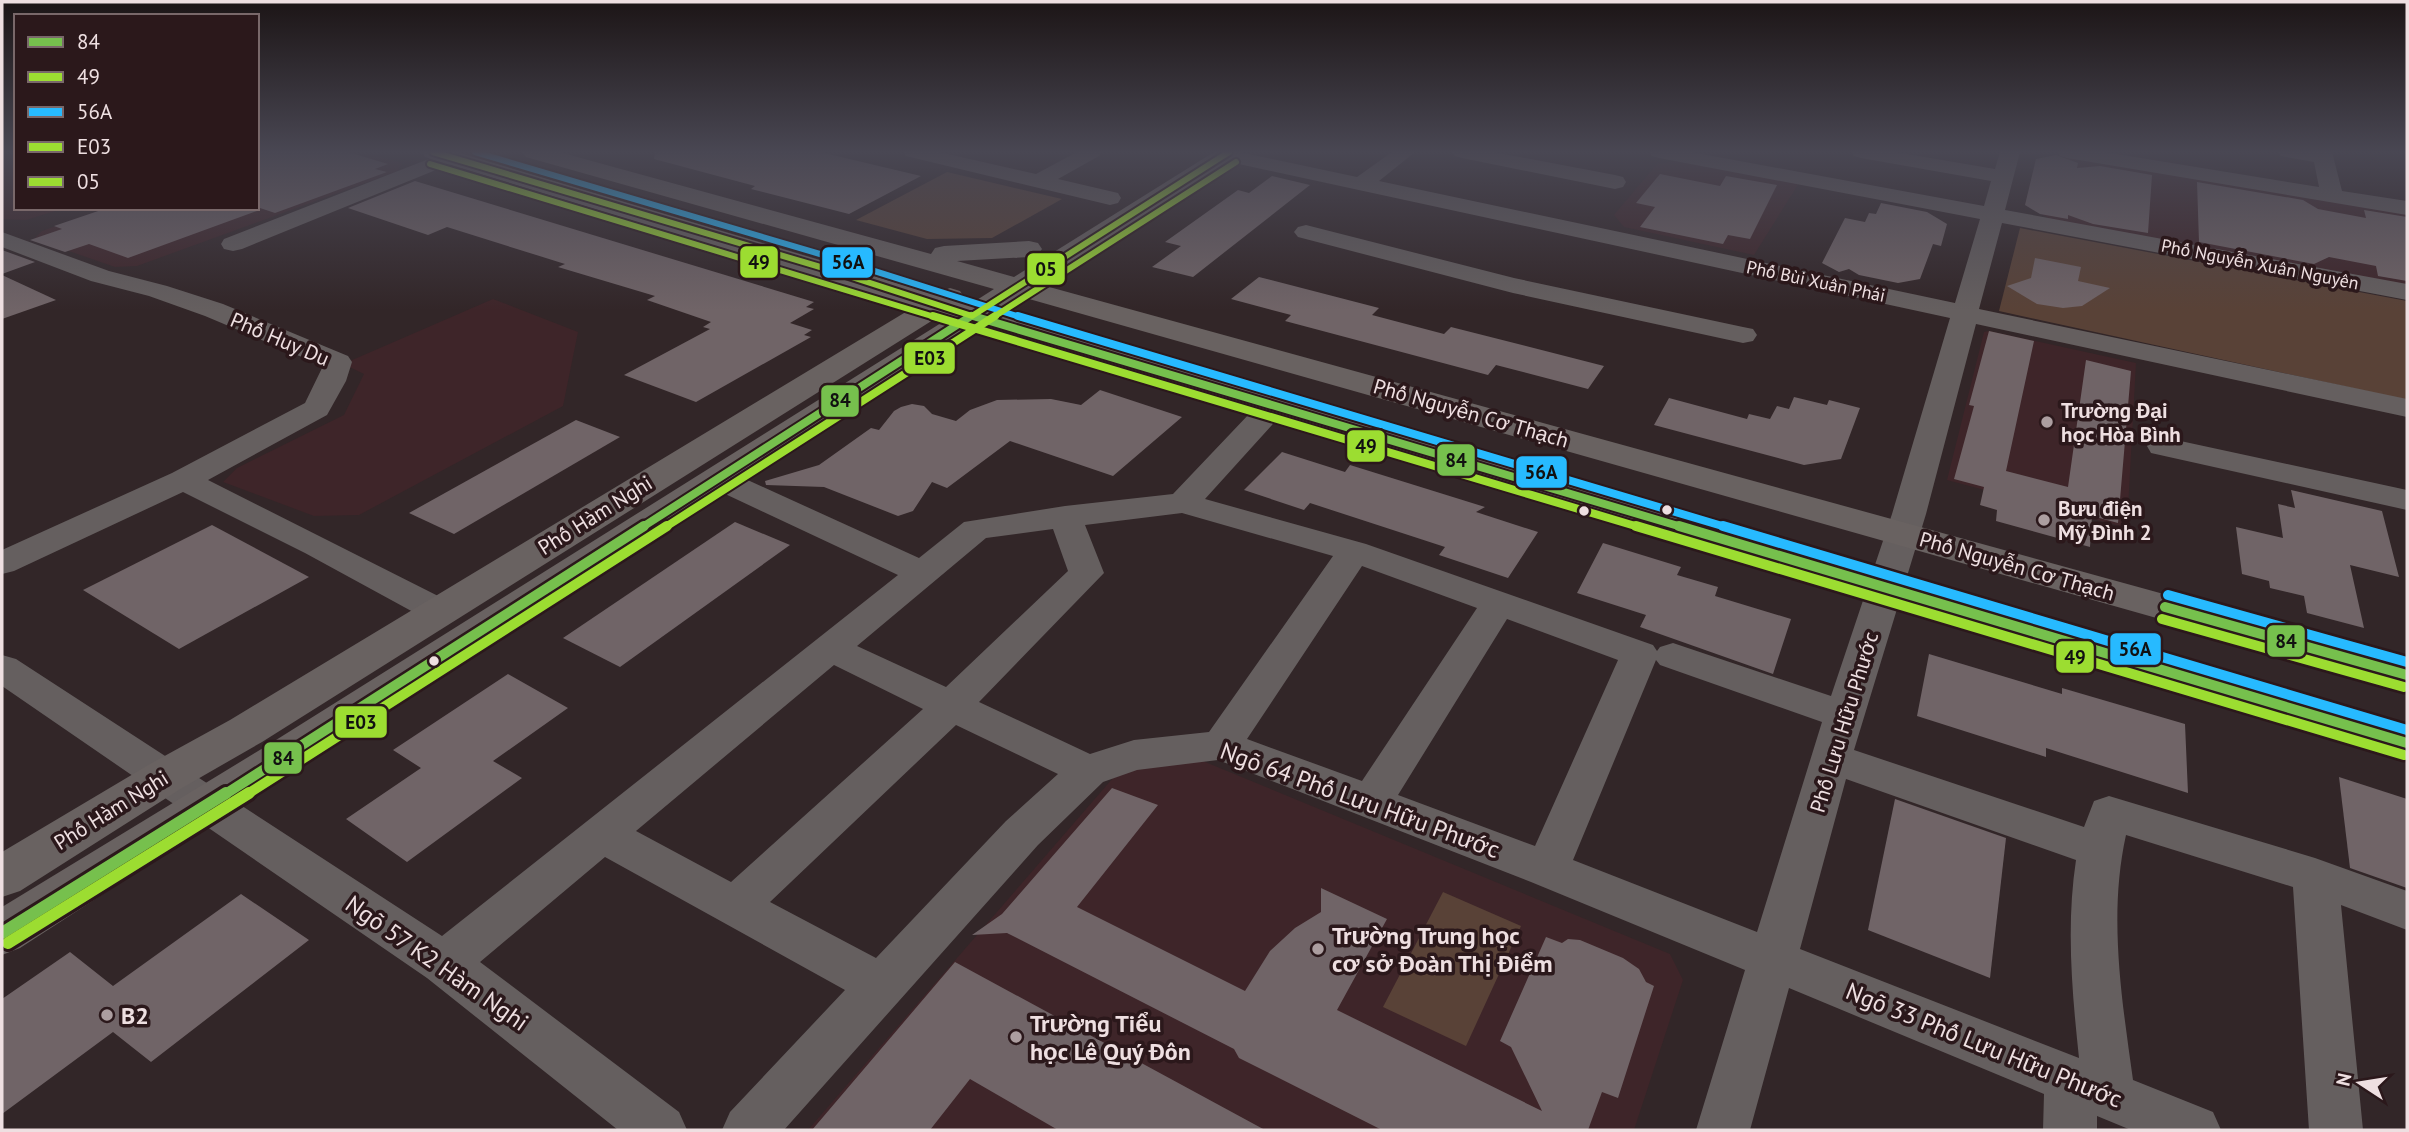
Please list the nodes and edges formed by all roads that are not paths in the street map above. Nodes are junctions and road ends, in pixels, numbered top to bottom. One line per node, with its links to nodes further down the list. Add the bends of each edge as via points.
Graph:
1 (327, 205): 17 (street)
2 (615, 205): 22 (street)
3 (725, 205): 20 (street, Phố Nguyễn Cơ Thạch)
4 (1100, 205): 12 (street)
5 (1134, 205): 18 (street, Phố Hàm Nghi)
6 (1459, 205): 14 (street, Phố Bùi Xuân Phái)
7 (1595, 205): 14 (street)
8 (1943, 205): 13 (street, Phố Nguyễn Xuân Nguyên)
9 (1995, 205): 13 (street, Phố Lưu Hữu Phước)
10 (2387, 205): 11 (street)
11 (2407, 208)
12 (1088, 213)
13 (1992, 214): 24 (street, Phố Nguyễn Xuân Nguyên); 27 (street, Phố Lưu Hữu Phước)
14 (1573, 229): 27 (street, Phố Bùi Xuân Phái)
15 (1306, 232): 29 (street, via 1513,285)
16 (2, 239): 36 (street, Phố Huy Du, via 100,276 214,310 338,362 317,409)
17 (233, 244)
18 (1060, 246): 19 (street, Phố Hàm Nghi); 23 (street, Phố Hàm Nghi); 26 (street)
19 (1029, 249): 20 (street); 21 (street, Phố Hàm Nghi)
20 (913, 257): 21 (street, Phố Nguyễn Cơ Thạch)
21 (985, 276): 23 (street, Phố Nguyễn Cơ Thạch); 25 (street, Phố Hàm Nghi)
22 (868, 283): 25 (street); 31 (street)
23 (1020, 286): 26 (street, Phố Nguyễn Cơ Thạch); 28 (street, Phố Hàm Nghi)
24 (2407, 292)
25 (937, 305): 28 (street); 31 (street, Phố Hàm Nghi)
26 (1087, 306): 40 (street, Phố Nguyễn Cơ Thạch, via 1571,432)
27 (1964, 313): 33 (street, Phố Bùi Xuân Phái); 40 (street, Phố Lưu Hữu Phước)
28 (972, 316): 30 (street); 31 (street, Phố Hàm Nghi)
29 (1743, 335)
30 (1048, 338): 31 (street); 32 (street)
31 (904, 342): 35 (street, Phố Hàm Nghi); 46 (street, Phố Hàm Nghi)
32 (1271, 404): 38 (street); 44 (street)
33 (2407, 408)
34 (2162, 446): 37 (street)
35 (717, 478): 43 (street); 59 (street, Phố Hàm Nghi)
36 (183, 480): 42 (street, Phố Huy Du); 46 (street)
37 (2407, 500)
38 (1183, 503): 39 (street); 41 (street)
39 (1066, 516): 43 (street, via 976,529); 51 (street, via 1087,573)
40 (1902, 534): 44 (street, Phố Lưu Hữu Phước); 50 (street, Phố Nguyễn Cơ Thạch)
41 (1354, 551): 45 (street); 54 (street)
42 (2, 563)
43 (921, 572): 47 (street)
44 (1886, 588): 52 (street, Phố Lưu Hữu Phước); 53 (street)
45 (1499, 603): 48 (street); 58 (street)
46 (439, 611): 57 (street, Phố Hàm Nghi)
47 (830, 648): 51 (street); 61 (street)
48 (1657, 655): 52 (street); 62 (street)
49 (2, 668): 57 (street, Ngõ 57 K2 Hàm Nghi)
50 (2407, 675)
51 (951, 706): 56 (street); 65 (street)
52 (1845, 715): 55 (street, Phố Lưu Hữu Phước)
53 (2407, 743)
54 (1221, 745): 56 (street, Ngõ 64 Phố Lưu Hữu Phước, via 1133,755); 58 (street, Ngõ 64 Phố Lưu Hữu Phước)
55 (1831, 758): 60 (street); 68 (street, Phố Lưu Hữu Phước)
56 (1088, 771): 70 (street, Ngõ 64 Phố Lưu Hữu Phước, via 1022,833)
57 (166, 776): 59 (street, Ngõ 57 K2 Hàm Nghi); 64 (street, Phố Hàm Nghi)
58 (1371, 802): 62 (street, Ngõ 64 Phố Lưu Hữu Phước)
59 (208, 804): 67 (street, Phố Hàm Nghi); 69 (street, Ngõ 57 K2 Hàm Nghi)
60 (2104, 832): 63 (street); 71 (street, via 2092,941)
61 (602, 834): 65 (street); 69 (street)
62 (1547, 869): 68 (street, Ngõ 64 Phố Lưu Hữu Phước)
63 (2315, 876): 66 (street); 77 (street)
64 (2, 877)
65 (735, 906): 70 (street)
66 (2407, 911)
67 (2, 933)
68 (1774, 960): 71 (street, Ngõ 33 Phố Lưu Hữu Phước); 74 (street, Phố Lưu Hữu Phước)
69 (444, 963): 72 (street, Ngõ 57 K2 Hàm Nghi)
70 (882, 986): 73 (street, Ngõ 64 Phố Lưu Hữu Phước)
71 (2090, 1087): 75 (street); 76 (street, Ngõ 33 Phố Lưu Hữu Phước)
72 (660, 1130)
73 (749, 1130)
74 (1723, 1130)
75 (2070, 1130)
76 (2194, 1130)
77 (2336, 1130)

